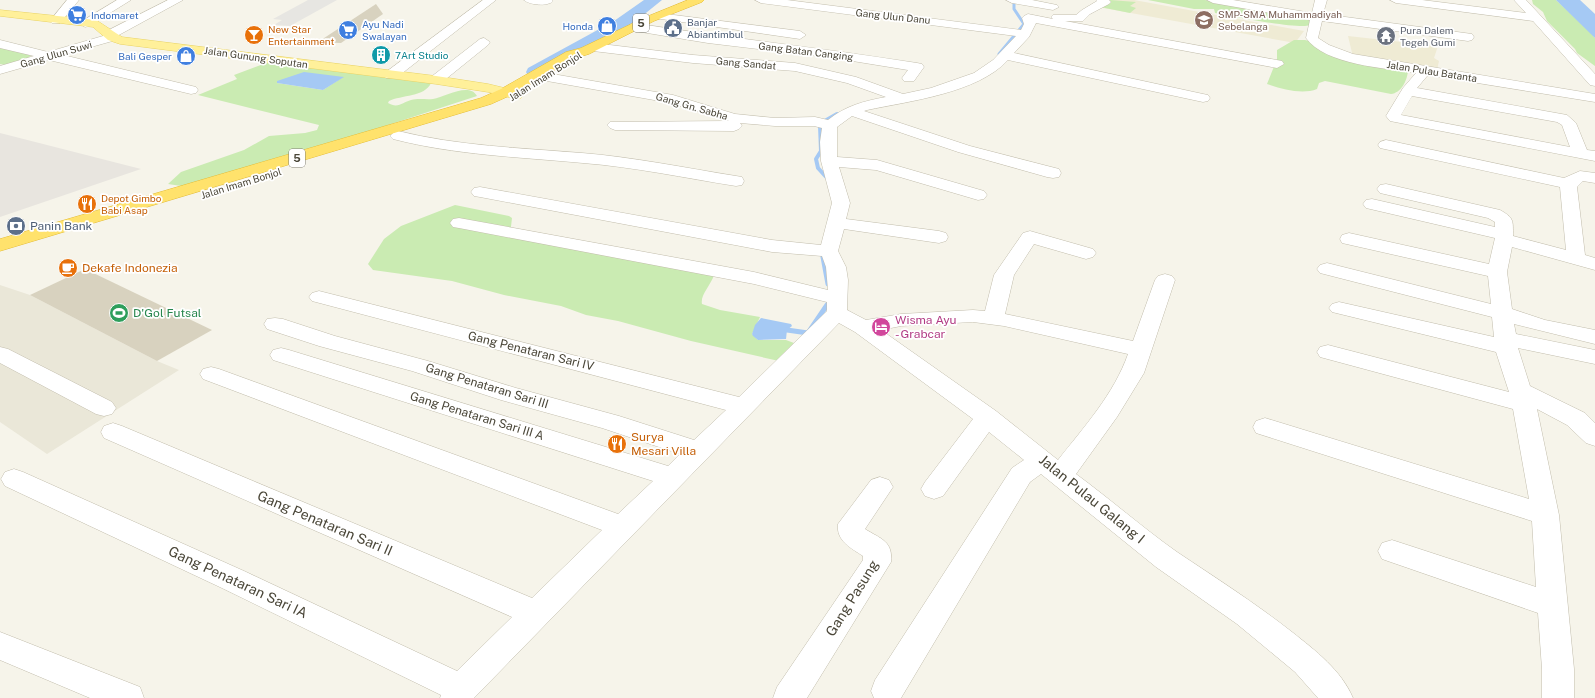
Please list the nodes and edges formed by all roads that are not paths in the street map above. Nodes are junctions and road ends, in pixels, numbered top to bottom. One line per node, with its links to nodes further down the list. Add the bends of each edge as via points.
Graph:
1 (72, 0): 19 (street)
2 (125, 0): 20 (street)
3 (177, 0): 23 (street, Gang Ulun Suwi)
4 (490, 0): 33 (street)
5 (530, 0): 6 (street)
6 (547, 0)
7 (698, 0): 15 (highway, Jalan Imam Bonjol / 5)
8 (761, 0): 16 (street, Gang Ulun Danu)
9 (1102, 0): 16 (street, via 1105,2 1077,19)
10 (1213, 0): 17 (street)
11 (1321, 0): 17 (street, Jalan Pulau Batanta)
12 (1396, 0): 18 (street)
13 (1520, 0): 18 (street)
14 (0, 13): 19 (main road, Jalan Gunung Soputan)
15 (658, 16): 21 (highway, Jalan Imam Bonjol / 5); 22 (street)
16 (1019, 16): 28 (street); 30 (street)
17 (1316, 17): 24 (street); 32 (street, Jalan Pulau Batanta, via 1312,38 1320,46 1351,58)
18 (1537, 18): 37 (street)
19 (56, 21): 20 (main road, Jalan Gunung Soputan)
20 (85, 23): 23 (main road, Jalan Gunung Soputan, via 96,24)
21 (634, 27): 27 (highway, Jalan Imam Bonjol / 5); 35 (street, Gang Batan Canging, via 708,40 834,54 917,67)
22 (800, 35)
23 (110, 36): 29 (street, Gang Ulun Suwi); 33 (main road, Jalan Gunung Soputan, via 120,40)
24 (1468, 37)
25 (484, 42): 36 (street)
26 (0, 44): 29 (street)
27 (589, 49): 34 (highway, Jalan Imam Bonjol / 5); 40 (highway, Jalan Imam Bonjol / 5, via 571,55); 41 (street, Gang Sandat, via 794,68 852,80)
28 (1004, 55): 41 (street, via 998,63 979,76 946,89); 42 (street)
29 (48, 56): 31 (street, Gang Ulun Suwi); 38 (street)
30 (1277, 64)
31 (0, 70)
32 (1425, 70): 39 (street); 43 (street, Jalan Pulau Batanta)
33 (391, 75): 36 (main road, Jalan Gunung Soputan)
34 (548, 77): 40 (highway, Jalan Imam Bonjol / 5); 46 (street, Gang Gn. Sabha, via 673,99 733,118)
35 (909, 78)
36 (436, 80): 40 (main road, Jalan Gunung Soputan)
37 (1595, 82)
38 (191, 90)
39 (1408, 91): 45 (street); 45 (street, via 1393,116 1396,118)
40 (511, 94): 49 (highway, Jalan Imam Bonjol / 5, via 488,108); 65 (highway, Jalan Imam Bonjol / 5)
41 (900, 97): 44 (street)
42 (1203, 98)
43 (1595, 98)
44 (850, 111): 47 (street); 53 (street, via 964,149)
45 (1479, 119): 51 (street); 51 (street, via 1557,116 1569,123)
46 (775, 122): 47 (street, Gang Gn. Sabha); 48 (street, via 750,126)
47 (823, 124): 52 (street, via 828,142)
48 (615, 125)
49 (398, 136): 55 (street, via 505,153 584,158); 68 (highway, Jalan Imam Bonjol / 5)
50 (1386, 146): 56 (street)
51 (1588, 155)
52 (829, 161): 58 (street, via 877,165); 61 (street, via 841,203)
53 (1053, 173)
54 (1595, 178): 56 (street, via 1580,176)
55 (736, 181)
56 (1568, 184): 69 (street)
57 (480, 192): 66 (street, via 772,246)
58 (978, 195)
59 (1379, 196): 62 (street, via 1498,215 1504,220)
60 (459, 223): 75 (street, Jalan Pulau Galang I, via 754,278)
61 (837, 223): 63 (street); 66 (street)
62 (1504, 237): 69 (street); 72 (street)
63 (939, 238)
64 (1349, 239): 72 (street)
65 (0, 245)
66 (829, 251): 75 (street, via 838,280)
67 (1086, 253): 78 (street, via 1030,237 1004,275)
68 (0, 257)
69 (1576, 259): 70 (street)
70 (1595, 264)
71 (1327, 269): 77 (street)
72 (1497, 272): 77 (street)
73 (1165, 280): 83 (street)
74 (319, 297): 90 (street, Gang Penataran Sari IV)
75 (837, 306): 80 (street, Jalan Pulau Galang I); 90 (street)
76 (1339, 308): 82 (street)
77 (1502, 313): 81 (street, via 1540,325); 82 (street)
78 (993, 319): 80 (street, via 956,316 884,322); 83 (street)
79 (275, 324): 94 (street, Gang Penataran Sari III)
80 (862, 327): 91 (street, Jalan Pulau Galang I)
81 (1595, 337)
82 (1506, 343): 87 (street); 89 (street)
83 (1141, 350): 95 (street, via 1133,372 1110,411)
84 (1328, 352): 89 (street)
85 (0, 354): 104 (street, Gang Penataran Sari II, via 108,420)
86 (281, 355): 96 (street, Gang Penataran Sari III A)
87 (1595, 357)
88 (211, 374): 101 (street)
89 (1522, 398): 93 (street, via 1576,419); 100 (street)
90 (743, 406): 94 (street)
91 (987, 417): 95 (street, Jalan Pulau Galang I); 99 (street)
92 (1265, 427): 100 (street)
93 (1595, 437)
94 (699, 450): 96 (street)
95 (1052, 468): 106 (street, via 1021,475); 110 (street, Jalan Pulau Galang I, via 1166,558 1248,615 1306,662)
96 (672, 477): 101 (street)
97 (14, 479): 107 (street, Gang Penataran Sari IA, via 234,580)
98 (880, 487): 109 (street, Gang Pasung, via 852,524 851,531 853,535 878,551 877,562)
99 (934, 489)
100 (1544, 515): 103 (street)
101 (623, 527): 104 (street)
102 (1392, 551): 103 (street)
103 (1552, 606): 111 (street)
104 (537, 614): 107 (street)
105 (0, 646): 108 (street)
106 (887, 691)
107 (458, 694)
108 (128, 698)
109 (789, 698)
110 (1337, 698)
111 (1558, 698)

